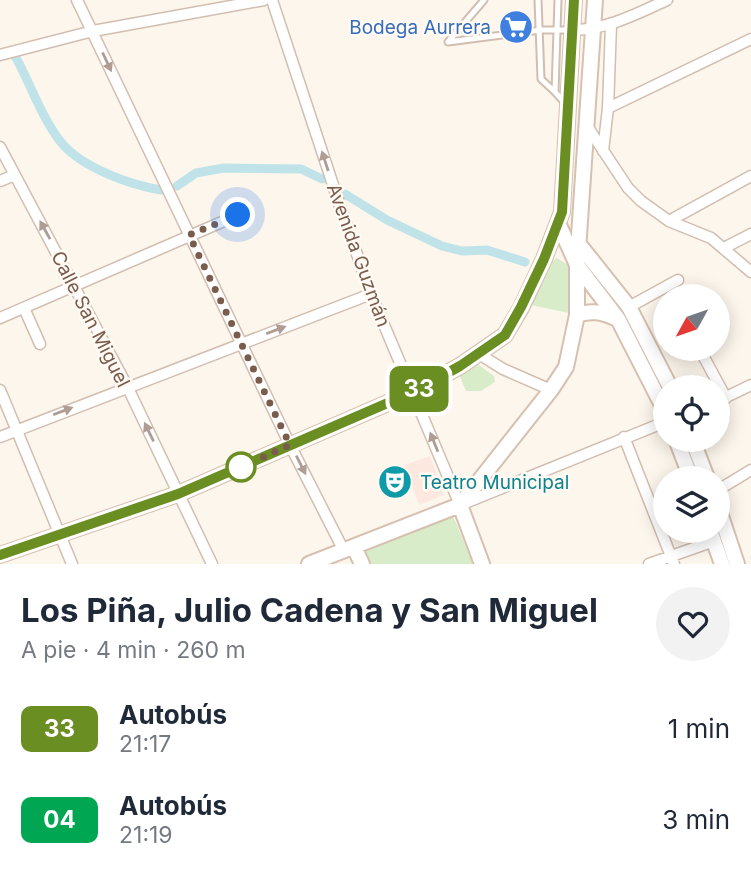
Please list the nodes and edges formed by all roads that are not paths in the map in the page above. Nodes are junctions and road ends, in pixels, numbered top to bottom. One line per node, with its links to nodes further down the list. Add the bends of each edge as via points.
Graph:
1 (78, 0): 15 (street)
2 (264, 0): 15 (street)
3 (272, 0): 40 (street, Avenida Guzmán, one-way to 3)
4 (484, 0): 12 (lane, via 448,42)
5 (538, 0): 12 (lane)
6 (558, 0): 11 (lane)
7 (574, 0): 13 (main road)
8 (596, 0): 14 (main road)
9 (667, 0): 10 (street)
10 (611, 24): 14 (street); 20 (street)
11 (558, 29): 12 (lane); 13 (lane); 18 (lane)
12 (541, 30): 18 (lane, via 541,79)
13 (574, 30): 14 (street); 19 (main road)
14 (594, 30): 21 (main road)
15 (93, 31): 17 (street); 32 (street, one-way to 32)
16 (751, 39): 20 (street)
17 (0, 55)
18 (555, 92): 19 (lane)
19 (568, 106): 28 (main road)
20 (608, 108): 23 (street)
21 (586, 125): 23 (street); 29 (main road)
22 (0, 147): 24 (street, Calle San Miguel)
23 (603, 152): 30 (street, via 628,188)
24 (15, 175): 26 (street); 39 (street, Calle San Miguel, one-way to 24)
25 (751, 176): 30 (street)
26 (0, 181)
27 (238, 215): 32 (street)
28 (561, 218): 29 (main road, via 574,223); 35 (main road); 36 (main road)
29 (580, 219): 33 (main road)
30 (668, 221): 34 (street)
31 (751, 234): 34 (street)
32 (189, 235): 39 (street); 46 (street)
33 (579, 243): 36 (main road); 41 (main road)
34 (724, 248): 37 (street)
35 (544, 259): 36 (main road, via 563,255); 48 (main road, via 505,335)
36 (577, 265): 43 (main road); 45 (main road)
37 (751, 272)
38 (678, 279): 41 (street)
39 (75, 285): 42 (street); 51 (street, Calle San Miguel)
40 (372, 294): 46 (street, one-way to 40); 55 (street, Avenida Guzmán)
41 (629, 307): 49 (main road)
42 (24, 309): 44 (street); 47 (street)
43 (577, 315): 45 (main road, via 589,311); 54 (main road, via 570,355)
44 (0, 318)
45 (618, 319): 52 (main road)
46 (242, 342): 51 (street); 61 (street)
47 (40, 344)
48 (479, 355): 54 (street); 55 (main road)
49 (665, 375)
50 (751, 384): 56 (street)
51 (127, 386): 58 (street, one-way to 51); 64 (street, Calle San Miguel, one-way to 51)
52 (653, 388)
53 (0, 390): 58 (street)
54 (551, 390): 65 (main road)
55 (413, 392): 61 (main road); 65 (street, Avenida Guzmán, one-way to 55)
56 (730, 395)
57 (653, 426): 60 (street)
58 (16, 430): 59 (street); 66 (street)
59 (0, 437)
60 (624, 437): 65 (street); 72 (street)
61 (290, 445): 64 (main road); 70 (street, one-way to 70)
62 (751, 470): 63 (street)
63 (730, 482)
64 (178, 494): 66 (main road); 74 (street, Calle San Miguel)
65 (460, 505): 70 (main road); 77 (main road)
66 (60, 536): 71 (main road); 73 (street)
67 (701, 543): 72 (street)
68 (714, 543): 79 (main road)
69 (730, 543): 80 (main road)
70 (349, 549): 75 (main road); 76 (main road)
71 (0, 555)
72 (673, 560): 78 (street)
73 (72, 564)
74 (212, 564)
75 (309, 564)
76 (362, 564)
77 (482, 564)
78 (649, 564)
79 (722, 564)
80 (737, 564)

